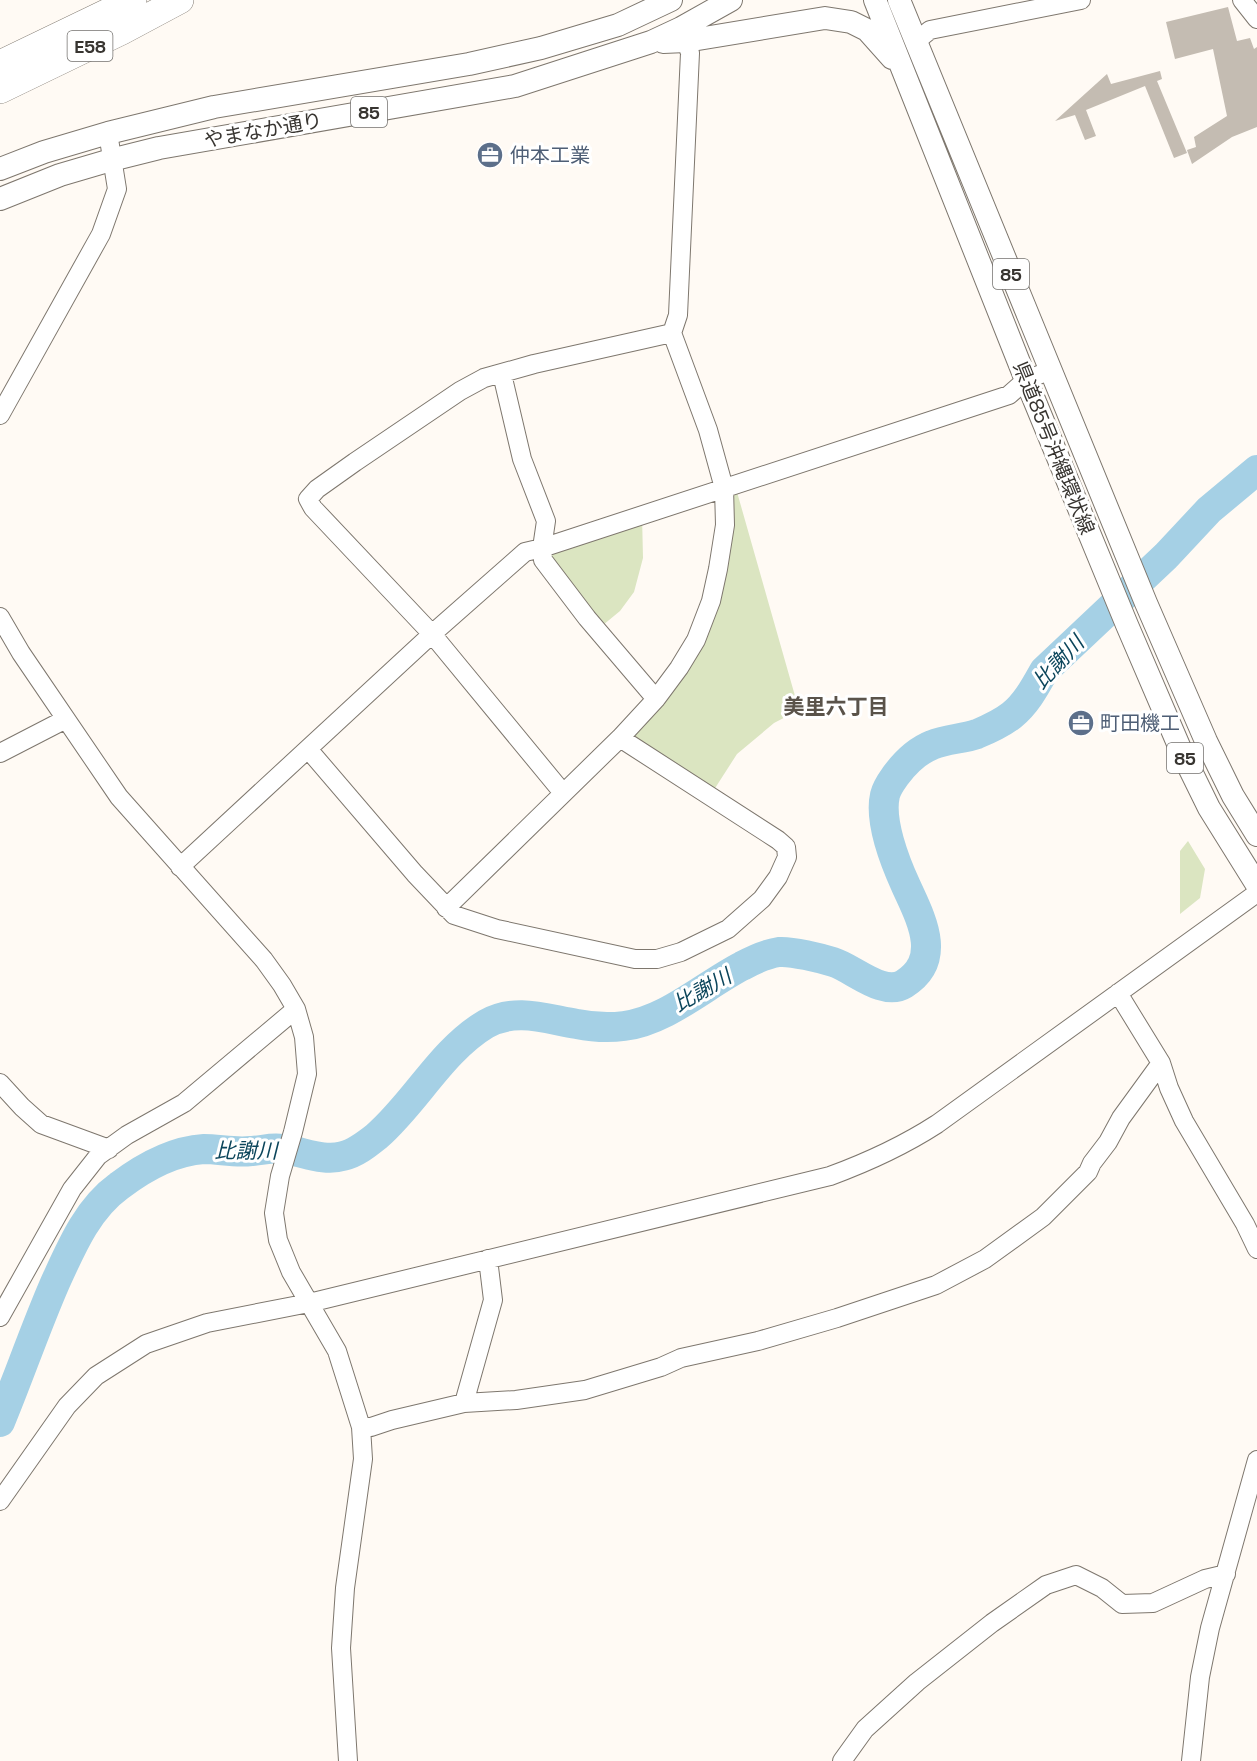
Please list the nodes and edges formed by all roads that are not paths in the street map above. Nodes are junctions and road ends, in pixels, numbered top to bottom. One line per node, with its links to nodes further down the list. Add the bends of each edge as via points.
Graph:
1 (133, 0): 13 (highway, E58)
2 (180, 0): 15 (highway, E58)
3 (671, 0): 16 (main road, やまなか通り / 85, via 618,25 541,48 470,64 214,107)
4 (731, 0): 11 (main road, やまなか通り / 85)
5 (875, 0): 14 (main road, 県道85号沖縄環状線 / 85)
6 (899, 0): 12 (main road, 県道85号沖縄環状線 / 85)
7 (1081, 0): 12 (street, via 930,30)
8 (1242, 0): 9 (street)
9 (1257, 19)
10 (686, 41): 11 (main road); 14 (main road, via 825,18 851,22 867,30); 20 (street, via 690,53 678,315)
11 (651, 42): 17 (main road, やまなか通り / 85, via 514,86 159,148)
12 (915, 42): 21 (main road, 県道85号沖縄環状線 / 85)
13 (0, 64)
14 (902, 68): 23 (main road, 県道85号沖縄環状線 / 85)
15 (0, 90)
16 (108, 133): 17 (street); 18 (main road, やまなか通り / 85)
17 (111, 160): 19 (main road, やまなか通り / 85); 24 (street, via 117,189 101,234)
18 (0, 169)
19 (0, 199)
20 (672, 333): 22 (street); 25 (street, via 708,430)
21 (1051, 370): 23 (street); 35 (main road, 県道85号沖縄環状線 / 85, via 1206,741)
22 (502, 374): 26 (street, via 522,459 546,521); 28 (street, via 460,390 308,499 312,508)
23 (1026, 380): 25 (street, via 1009,395); 37 (main road, 県道85号沖縄環状線 / 85, via 1182,753)
24 (0, 415)
25 (724, 488): 26 (street); 29 (street, via 725,525 711,601 696,640)
26 (542, 548): 28 (street, via 525,552); 29 (street, via 543,560 557,580)
27 (0, 617): 30 (street)
28 (432, 634): 32 (street); 34 (street)
29 (656, 699): 31 (street)
30 (66, 719): 33 (street); 36 (street, via 119,797)
31 (620, 738): 34 (street); 39 (street, via 786,848 787,857 778,877 762,899 720,934 657,959 635,959 497,929 454,915)
32 (308, 749): 36 (street); 39 (street)
33 (0, 753)
34 (563, 793): 39 (street)
35 (1257, 834)
36 (180, 867): 41 (street, via 264,960)
37 (1257, 885)
38 (1257, 893): 40 (street)
39 (446, 908)
40 (1118, 993): 42 (street); 46 (street, via 937,1124 862,1164 830,1176)
41 (296, 1009): 44 (street, via 184,1103); 47 (street, via 304,1037 307,1074 274,1213 278,1240)
42 (1161, 1063): 45 (street, via 1184,1121); 49 (street, via 1088,1172 1043,1217 986,1259 936,1285 837,1318 681,1358 585,1390)
43 (0, 1083): 44 (street, via 41,1124)
44 (109, 1149): 48 (street, via 98,1156 72,1189)
45 (1257, 1249)
46 (488, 1259): 47 (street); 49 (street, via 493,1300)
47 (309, 1303): 50 (street, via 338,1351); 52 (street, via 207,1323 156,1340 96,1376 67,1406)
48 (0, 1317)
49 (464, 1403): 50 (street)
50 (361, 1427): 55 (street, via 363,1459 341,1648)
51 (1257, 1460): 53 (street)
52 (0, 1501)
53 (1226, 1574): 54 (street, via 1200,1677); 56 (street, via 1205,1579 1153,1603 1122,1605 1102,1588 1076,1575 1046,1585 916,1682 865,1729)
54 (1189, 1760)
55 (348, 1761)
56 (842, 1761)

